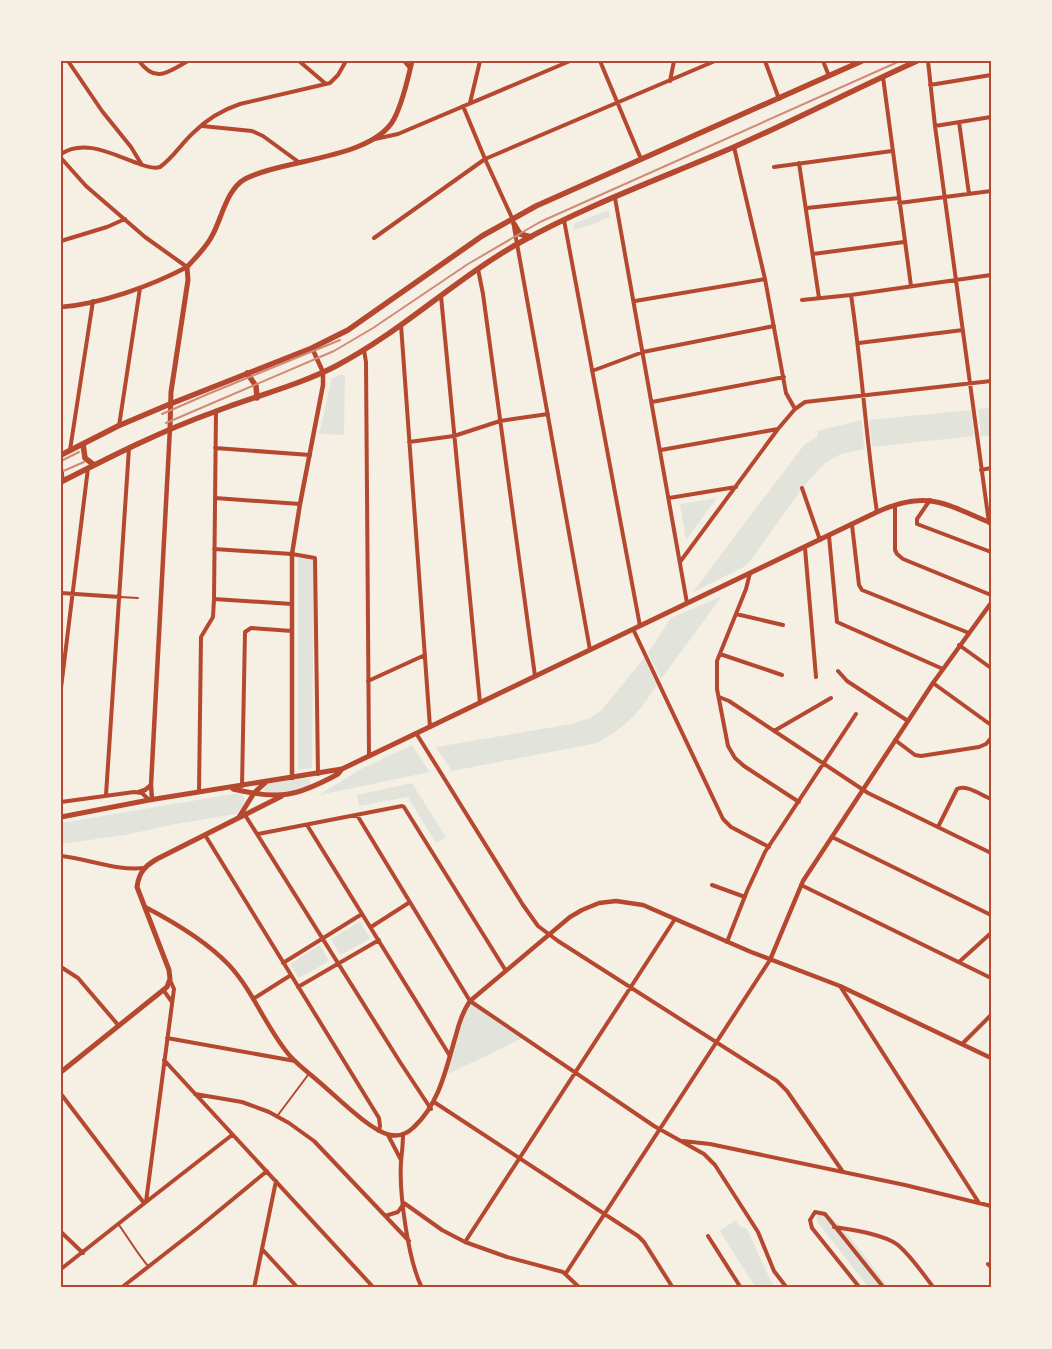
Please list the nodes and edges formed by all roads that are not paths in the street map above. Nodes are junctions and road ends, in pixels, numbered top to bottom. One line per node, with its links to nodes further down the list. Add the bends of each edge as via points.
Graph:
1 (68, 61): 42 (street)
2 (139, 61): 3 (street, via 145,70 156,75)
3 (188, 61)
4 (299, 61): 23 (street)
5 (346, 61): 23 (street, via 338,75)
6 (404, 61): 18 (street)
7 (412, 61): 18 (main road)
8 (480, 61): 26 (street)
9 (570, 61): 26 (street)
10 (600, 61): 27 (street)
11 (674, 61): 22 (street)
12 (715, 61): 22 (street)
13 (765, 61): 25 (street)
14 (823, 61): 20 (street)
15 (862, 61): 20 (main road)
16 (917, 61): 21 (main road)
17 (928, 61): 24 (street)
18 (410, 68): 33 (main road, via 394,120)
19 (991, 75): 24 (street)
20 (829, 76): 25 (main road)
21 (883, 77): 34 (main road); 35 (street)
22 (670, 81): 27 (street)
23 (326, 84): 31 (street, via 226,108)
24 (930, 85): 32 (street)
25 (779, 99): 39 (main road)
26 (470, 102): 28 (street)
27 (618, 103): 38 (street); 39 (street)
28 (463, 106): 33 (street, via 398,134); 38 (street)
29 (991, 117): 30 (street)
30 (959, 122): 32 (street); 45 (street)
31 (201, 126): 40 (street, via 252,131); 42 (street, via 160,168)
32 (935, 126): 46 (street)
33 (376, 139): 40 (main road, via 337,154)
34 (734, 147): 47 (main road); 62 (street)
35 (892, 151): 41 (street); 48 (street)
36 (61, 154): 42 (street, via 70,148 89,147)
37 (61, 158): 50 (street, via 80,181)
38 (485, 159): 52 (street); 54 (street)
39 (642, 159): 52 (main road, via 536,206)
40 (300, 163): 59 (main road, via 244,180 234,189 206,246)
41 (800, 163): 43 (street); 49 (street)
42 (142, 165)
43 (774, 167)
44 (991, 191): 45 (street)
45 (969, 194): 46 (street)
46 (945, 197): 48 (street); 63 (street)
47 (615, 198): 51 (main road); 71 (street)
48 (899, 200): 49 (street); 56 (street)
49 (806, 208): 58 (street)
50 (125, 219): 55 (street); 59 (street)
51 (564, 220): 53 (main road); 80 (street)
52 (513, 221): 53 (main road, via 520,234); 57 (street); 77 (main road, via 482,236 364,320)
53 (531, 236): 57 (main road)
54 (374, 238)
55 (61, 241)
56 (904, 242): 58 (street); 64 (street)
57 (517, 244): 60 (main road); 92 (street)
58 (813, 254): 68 (street)
59 (187, 267): 65 (street); 89 (main road, via 188,280)
60 (478, 269): 67 (main road); 93 (street)
61 (991, 275): 63 (street)
62 (765, 279): 71 (street); 74 (street)
63 (957, 280): 64 (street); 75 (street)
64 (911, 286): 66 (street)
65 (140, 288): 70 (street); 94 (street)
66 (851, 294): 68 (street); 76 (street)
67 (440, 296): 73 (main road); 97 (street)
68 (820, 298): 69 (street)
69 (802, 300)
70 (93, 301): 72 (street); 102 (street)
71 (634, 301): 79 (street)
72 (61, 307)
73 (401, 325): 78 (main road); 98 (street)
74 (774, 326): 79 (street); 83 (street)
75 (963, 330): 76 (street); 85 (street)
76 (858, 343): 86 (street)
77 (312, 348): 81 (street); 82 (main road)
78 (364, 350): 81 (main road); 155 (street)
79 (643, 352): 80 (street); 88 (street)
80 (592, 371): 141 (street)
81 (323, 372): 87 (main road); 105 (street)
82 (247, 373): 87 (main road, via 256,386); 89 (main road)
83 (784, 377): 88 (street); 90 (street, via 786,392)
84 (991, 381): 85 (street)
85 (970, 384): 86 (street); 108 (street)
86 (864, 396): 90 (street, via 813,400); 118 (street)
87 (257, 398): 91 (main road)
88 (652, 402): 103 (street)
89 (170, 404): 94 (main road); 95 (main road)
90 (795, 409): 96 (street)
91 (216, 411): 95 (main road); 101 (street)
92 (548, 414): 93 (street); 146 (street)
93 (500, 421): 97 (street); 153 (street)
94 (118, 426): 99 (main road)
95 (170, 428): 100 (main road); 176 (street)
96 (778, 429): 103 (street); 111 (street)
97 (454, 436): 98 (street); 160 (street)
98 (410, 442): 148 (street)
99 (82, 444): 102 (main road); 106 (main road)
100 (129, 447): 106 (main road); 132 (street)
101 (215, 448): 105 (street); 113 (street)
102 (70, 450): 104 (main road)
103 (661, 450): 114 (street)
104 (61, 455)
105 (310, 455): 116 (street)
106 (91, 467): 110 (main road); 130 (street)
107 (991, 468): 108 (street)
108 (981, 470): 119 (street)
109 (61, 471): 110 (main road)
110 (62, 482)
111 (736, 487): 114 (street); 127 (street)
112 (802, 488): 122 (street)
113 (215, 498): 116 (street); 124 (street)
114 (669, 498): 127 (street)
115 (930, 500): 117 (main road, via 911,500); 119 (main road); 125 (street, via 917,524)
116 (300, 504): 126 (street)
117 (895, 505): 118 (main road); 131 (street, via 895,550 903,559)
118 (877, 512): 120 (main road)
119 (990, 523)
120 (852, 524): 121 (main road); 144 (street, via 862,590)
121 (829, 536): 122 (main road); 150 (street, via 837,622)
122 (820, 540): 123 (main road)
123 (805, 548): 128 (main road); 154 (street)
124 (214, 549): 126 (street); 134 (street)
125 (991, 552)
126 (292, 554): 136 (street); 172 (street, via 316,559)
127 (680, 562): 137 (street)
128 (750, 573): 137 (main road); 139 (street)
129 (61, 593): 130 (street)
130 (73, 594): 132 (street); 157 (street)
131 (991, 595)
132 (120, 597): 133 (lane); 184 (street)
133 (138, 598)
134 (214, 599): 136 (street); 182 (street, via 213,617 201,637)
135 (991, 603): 138 (street)
136 (292, 604): 143 (street)
137 (687, 604): 141 (main road)
138 (989, 610): 144 (street)
139 (736, 614): 140 (street); 147 (street)
140 (783, 625)
141 (640, 626): 142 (main road)
142 (633, 629): 146 (main road); 199 (street, via 723,819 731,827)
143 (292, 631): 174 (street); 177 (street, via 251,628 245,632)
144 (969, 633): 145 (street)
145 (959, 645): 149 (street); 150 (street)
146 (590, 650): 153 (main road)
147 (720, 654): 152 (street); 158 (street, via 716,671)
148 (425, 655): 155 (street); 164 (street)
149 (991, 668)
150 (943, 669): 156 (street)
151 (838, 671): 162 (street, via 847,681)
152 (782, 674)
153 (535, 676): 160 (main road)
154 (816, 677)
155 (368, 681): 169 (street)
156 (933, 683): 162 (street); 163 (street)
157 (61, 688)
158 (719, 697): 165 (street); 190 (street, via 731,753 744,766)
159 (832, 698): 165 (street)
160 (480, 703): 164 (main road)
161 (856, 714): 170 (street)
162 (908, 720): 168 (street)
163 (991, 725)
164 (430, 727): 166 (main road)
165 (774, 731): 170 (street)
166 (416, 733): 169 (main road); 214 (street, via 523,905)
167 (991, 738): 168 (street, via 979,747 921,756)
168 (895, 740): 180 (street)
169 (368, 756): 171 (main road)
170 (824, 764): 180 (street); 190 (street)
171 (342, 769): 172 (main road); 179 (main road)
172 (318, 774): 173 (main road)
173 (311, 775): 174 (main road); 179 (main road, via 313,781)
174 (292, 778): 175 (main road)
175 (268, 782): 177 (main road); 183 (main road)
176 (152, 785): 181 (street); 187 (street)
177 (242, 786): 178 (main road)
178 (230, 788): 182 (main road); 183 (main road)
179 (306, 790): 185 (main road)
180 (863, 790): 195 (street); 198 (street)
181 (136, 792): 184 (street); 187 (street); 189 (street)
182 (200, 792): 187 (main road)
183 (254, 793): 185 (main road); 192 (main road)
184 (106, 795): 188 (street)
185 (282, 796): 192 (main road)
186 (991, 799): 195 (street, via 965,787 959,788)
187 (151, 800): 189 (main road)
188 (61, 802)
189 (138, 802): 193 (main road)
190 (799, 802): 199 (street)
191 (357, 815): 194 (street); 207 (street); 223 (street, via 402,806 406,809)
192 (242, 816): 196 (street); 197 (main road)
193 (61, 817)
194 (307, 825): 196 (street); 209 (street)
195 (938, 828): 200 (street)
196 (258, 834): 215 (street)
197 (204, 835): 202 (main road); 220 (street)
198 (832, 837): 204 (street); 210 (street)
199 (769, 847): 206 (street)
200 (991, 853)
201 (61, 856): 203 (street)
202 (144, 868): 203 (main road); 203 (street)
203 (136, 871): 208 (main road, via 137,887)
204 (801, 884): 218 (street); 219 (street)
205 (712, 885): 206 (street)
206 (745, 897): 217 (street)
207 (410, 902): 212 (street); 232 (street)
208 (145, 907): 226 (main road); 231 (street, via 219,955 237,974)
209 (362, 914): 212 (street); 215 (street)
210 (991, 915)
211 (675, 919): 214 (street, via 636,903 599,903 570,917); 217 (street); 229 (street)
212 (371, 928): 216 (street)
213 (991, 933): 219 (street)
214 (549, 935): 223 (street); 229 (street)
215 (323, 938): 220 (street); 221 (street)
216 (379, 940): 221 (street); 239 (street)
217 (727, 942): 218 (street)
218 (770, 960): 227 (street); 237 (street)
219 (959, 962): 225 (street)
220 (283, 963): 224 (street)
221 (338, 964): 228 (street); 249 (street)
222 (61, 966): 235 (street, via 78,978)
223 (506, 971): 232 (street)
224 (291, 975): 228 (street); 231 (street)
225 (991, 978)
226 (170, 979): 230 (main road); 233 (street, via 174,989)
227 (839, 986): 238 (street); 264 (street)
228 (298, 987): 252 (street, via 379,1118)
229 (631, 987): 237 (street); 244 (street)
230 (164, 991): 233 (street); 235 (main road)
231 (253, 999): 242 (street)
232 (470, 1001): 239 (street, via 460,1019); 244 (street)
233 (172, 1002): 236 (street)
234 (991, 1015): 238 (street)
235 (119, 1026): 243 (main road)
236 (167, 1038): 241 (street); 242 (street)
237 (716, 1042): 251 (street); 260 (street, via 783,1086)
238 (962, 1044): 240 (street)
239 (450, 1056): 248 (street)
240 (991, 1058)
241 (164, 1060): 247 (street); 262 (street)
242 (294, 1061): 245 (street)
243 (61, 1072)
244 (575, 1073): 251 (street); 257 (street)
245 (310, 1074): 250 (lane); 252 (street)
246 (61, 1094): 262 (street)
247 (194, 1094): 250 (street, via 242,1102); 254 (street)
248 (434, 1102): 249 (street); 257 (street)
249 (431, 1109): 253 (street, via 415,1127)
250 (277, 1116): 267 (street, via 314,1141)
251 (660, 1129): 256 (street); 266 (street)
252 (379, 1131): 255 (street)
253 (403, 1134): 255 (street); 258 (street)
254 (232, 1135): 259 (street); 262 (street)
255 (388, 1135): 258 (street)
256 (681, 1141): 260 (street, via 710,1144); 287 (street, via 698,1149 715,1165 758,1232 774,1271)
257 (520, 1158): 266 (street); 273 (street)
258 (401, 1162): 263 (street)
259 (266, 1171): 261 (street); 276 (street)
260 (843, 1172): 264 (street)
261 (276, 1181): 274 (street); 282 (street)
262 (145, 1203): 268 (street)
263 (404, 1203): 267 (street, via 398,1212); 272 (street); 273 (street)
264 (979, 1203): 265 (street)
265 (991, 1206)
266 (604, 1213): 278 (street); 285 (street, via 644,1242)
267 (385, 1216): 272 (street)
268 (119, 1225): 275 (street); 276 (lane)
269 (834, 1226): 288 (street, via 825,1214 817,1212 810,1220 812,1228); 289 (street); 290 (street, via 897,1244)
270 (61, 1232): 275 (street)
271 (708, 1236): 286 (street)
272 (409, 1241): 283 (street)
273 (465, 1242): 278 (street, via 482,1250)
274 (262, 1249): 280 (street); 281 (street)
275 (83, 1253): 277 (street)
276 (148, 1266): 279 (street)
277 (61, 1270)
278 (566, 1273): 284 (street)
279 (121, 1288)
280 (254, 1288)
281 (298, 1288)
282 (374, 1288)
283 (422, 1288)
284 (580, 1288)
285 (673, 1288)
286 (741, 1288)
287 (787, 1288)
288 (860, 1288)
289 (884, 1288)
290 (934, 1288)

